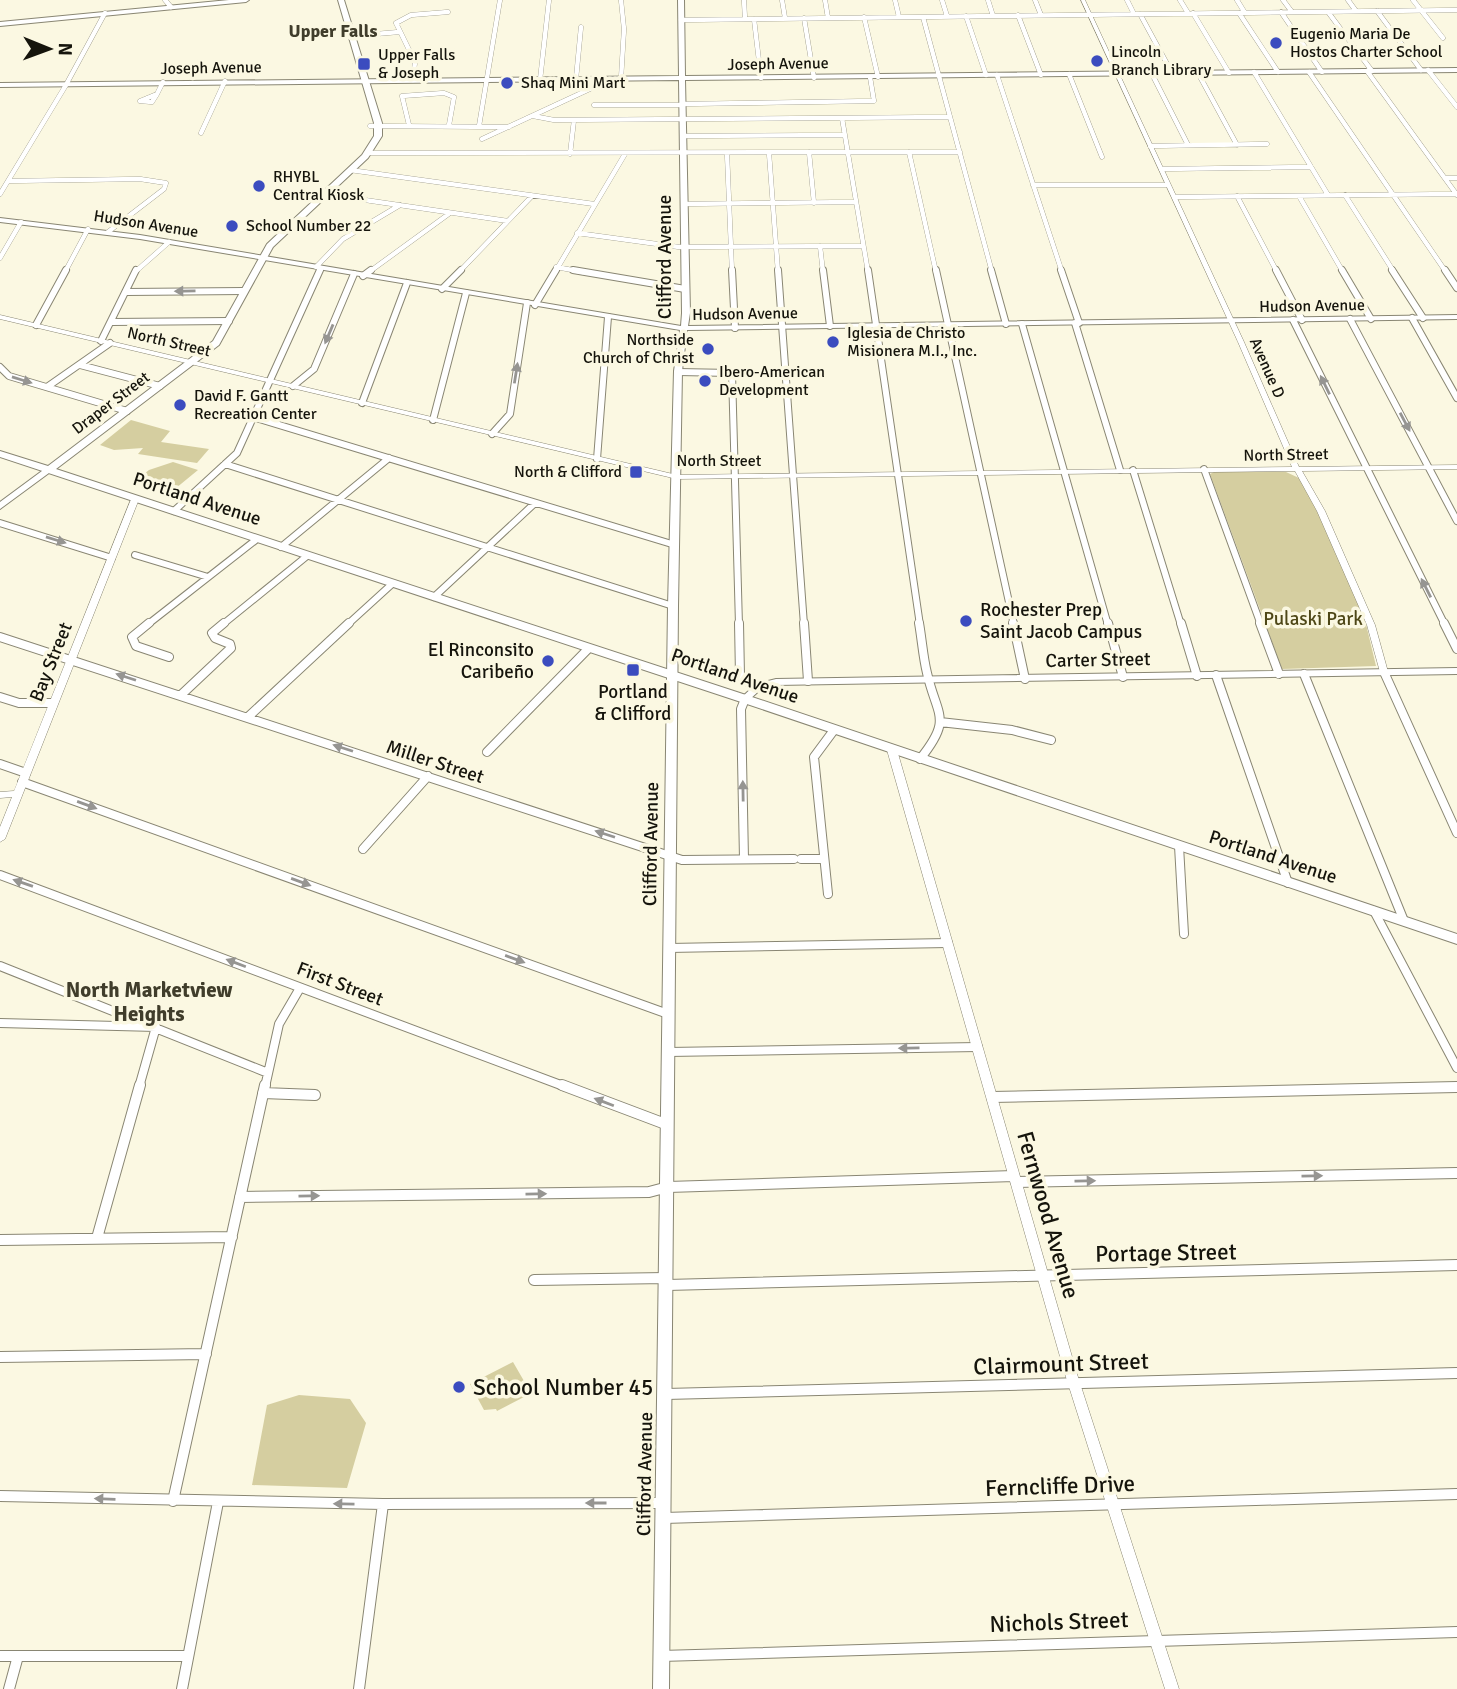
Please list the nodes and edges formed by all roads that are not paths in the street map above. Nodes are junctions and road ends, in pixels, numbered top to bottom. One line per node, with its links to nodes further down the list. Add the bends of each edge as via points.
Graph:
1 (165, 0): 23 (street)
2 (246, 0): 23 (main road)
3 (334, 0): 83 (main road)
4 (341, 0): 55 (main road)
5 (500, 0): 85 (street)
6 (549, 0): 78 (street)
7 (621, 0): 81 (street)
8 (681, 0): 51 (main road, Clifford Avenue)
9 (744, 0): 49 (street)
10 (782, 0): 46 (street)
11 (825, 0): 48 (street)
12 (895, 0): 44 (street)
13 (942, 0): 40 (street)
14 (988, 0): 42 (street)
15 (1035, 0): 38 (street)
16 (1083, 0): 39 (street, Avenue D)
17 (1127, 0): 36 (street)
18 (1180, 0): 33 (street)
19 (1237, 0): 35 (street)
20 (1283, 0): 30 (street)
21 (1348, 0): 25 (street)
22 (1413, 0): 27 (street)
23 (171, 7): 32 (main road)
24 (1457, 10): 27 (street)
25 (1356, 11): 26 (street); 31 (street)
26 (1377, 11): 27 (street); 57 (street)
27 (1422, 11): 56 (street)
28 (448, 12): 54 (street, via 404,18 396,24)
29 (1281, 12): 30 (street); 35 (street); 64 (street)
30 (1292, 12): 31 (street)
31 (1328, 12): 59 (street)
32 (105, 13): 52 (main road); 88 (street)
33 (1190, 13): 34 (street); 36 (street); 60 (street)
34 (1239, 13): 35 (street); 62 (street)
35 (1245, 13)
36 (1137, 14): 39 (street); 65 (street)
37 (1018, 15): 38 (street); 42 (street); 72 (street)
38 (1041, 15): 39 (street)
39 (1090, 15): 68 (street, Avenue D)
40 (947, 16): 41 (street); 45 (street)
41 (966, 16): 42 (street); 70 (street)
42 (993, 16)
43 (864, 17): 44 (street); 48 (street); 75 (street)
44 (899, 17): 45 (street)
45 (923, 17): 73 (street)
46 (785, 18): 47 (street); 50 (street)
47 (804, 18): 48 (street); 77 (street)
48 (828, 18)
49 (745, 19): 50 (street); 51 (street)
50 (754, 19): 76 (street)
51 (681, 20): 82 (main road, Clifford Avenue)
52 (0, 24)
53 (581, 27): 79 (street)
54 (398, 32): 55 (street); 84 (street, via 415,62)
55 (352, 36): 83 (main road)
56 (1443, 38)
57 (1425, 70): 58 (main road, Joseph Avenue); 59 (main road, Joseph Avenue); 91 (street)
58 (1457, 70)
59 (1369, 71): 64 (main road, Joseph Avenue); 129 (street)
60 (1229, 72): 61 (main road, Joseph Avenue); 66 (main road, Joseph Avenue)
61 (1254, 72): 62 (main road, Joseph Avenue); 126 (street)
62 (1278, 72): 63 (main road, Joseph Avenue)
63 (1309, 72): 64 (main road, Joseph Avenue); 136 (street)
64 (1322, 72)
65 (1172, 73): 66 (main road, Joseph Avenue); 69 (main road, Joseph Avenue)
66 (1198, 73): 113 (street)
67 (1069, 74): 68 (main road, Joseph Avenue); 72 (main road, Joseph Avenue); 125 (street)
68 (1117, 74): 69 (main road, Joseph Avenue); 114 (street, Avenue D)
69 (1153, 74): 112 (street)
70 (986, 75): 71 (main road, Joseph Avenue); 73 (main road, Joseph Avenue)
71 (997, 75): 72 (main road, Joseph Avenue); 132 (street)
72 (1041, 75)
73 (940, 76): 75 (main road, Joseph Avenue); 97 (street)
74 (870, 77): 75 (main road, Joseph Avenue); 77 (main road, Joseph Avenue); 93 (street, via 874,101)
75 (878, 77)
76 (761, 78): 77 (main road, Joseph Avenue); 82 (main road, Joseph Avenue)
77 (814, 78)
78 (540, 79): 79 (main road, Joseph Avenue); 85 (main road, Joseph Avenue)
79 (576, 79): 80 (main road, Joseph Avenue)
80 (600, 79): 81 (main road, Joseph Avenue); 96 (street, via 593,88)
81 (621, 79): 82 (main road, Joseph Avenue)
82 (683, 79): 93 (main road, Clifford Avenue)
83 (361, 80): 84 (main road, Joseph Avenue); 86 (main road, Joseph Avenue); 103 (main road)
84 (414, 80): 85 (main road, Joseph Avenue)
85 (485, 80): 104 (street)
86 (225, 81): 87 (main road, Joseph Avenue); 106 (street)
87 (163, 82): 88 (main road, Joseph Avenue); 90 (street)
88 (66, 84): 89 (main road, Joseph Avenue); 131 (street)
89 (0, 85)
90 (157, 94)
91 (1448, 96): 92 (street); 95 (street)
92 (1457, 96)
93 (683, 104): 94 (street); 100 (main road, Clifford Avenue)
94 (594, 105)
95 (1457, 107)
96 (533, 116): 99 (street); 105 (street)
97 (950, 117): 98 (street); 118 (street)
98 (842, 118): 100 (street); 107 (street)
99 (574, 120): 100 (street); 122 (street)
100 (684, 120): 108 (main road, Clifford Avenue)
101 (408, 125): 102 (street); 102 (street, via 402,96 444,93 454,97); 103 (street)
102 (449, 125): 104 (street)
103 (374, 126): 110 (main road, via 378,136)
104 (479, 126): 105 (street)
105 (509, 127): 109 (street)
106 (201, 133)
107 (845, 135): 108 (street); 116 (street)
108 (684, 136): 124 (main road, Clifford Avenue)
109 (482, 139)
110 (373, 143): 119 (main road)
111 (1267, 144): 113 (street)
112 (1188, 145): 113 (street); 114 (street)
113 (1237, 145)
114 (1150, 146): 127 (street, Avenue D)
115 (809, 152): 116 (street); 121 (street); 146 (street)
116 (848, 152): 117 (street); 144 (street)
117 (909, 152): 118 (street); 192 (street)
118 (960, 152): 190 (street)
119 (367, 153): 122 (street); 128 (main road, Draper Street)
120 (727, 153): 121 (street); 124 (street); 149 (street)
121 (769, 153): 145 (street)
122 (570, 154): 123 (street)
123 (625, 154): 124 (street); 147 (street)
124 (684, 154): 148 (main road, Clifford Avenue)
125 (1102, 157)
126 (1311, 167): 127 (street); 138 (street)
127 (1161, 169): 133 (street, Avenue D)
128 (350, 170): 135 (main road, Draper Street); 140 (street)
129 (1445, 178): 130 (street); 137 (street)
130 (1457, 178)
131 (8, 181): 134 (street); 156 (street, via 145,179 166,183)
132 (1033, 185): 133 (street); 189 (street)
133 (1168, 185): 143 (street, Avenue D)
134 (0, 194)
135 (324, 194): 150 (street); 165 (main road, Draper Street, via 275,240)
136 (1391, 194): 137 (street); 139 (street); 170 (street)
137 (1457, 194)
138 (1328, 195): 139 (street); 142 (street)
139 (1345, 195): 181 (street)
140 (532, 196): 147 (street); 153 (street)
141 (1237, 196): 142 (street); 143 (street); 185 (street)
142 (1299, 196): 183 (street)
143 (1174, 197): 187 (street, Avenue D)
144 (856, 202): 146 (street); 160 (street)
145 (771, 203): 146 (street); 149 (street); 163 (street)
146 (814, 203)
147 (594, 204): 157 (street)
148 (684, 204): 149 (street); 161 (main road, Clifford Avenue)
149 (728, 204): 162 (street)
150 (400, 205): 151 (street); 167 (street, via 343,239)
151 (450, 213): 153 (street); 168 (street)
152 (0, 220): 154 (main road, Hudson Avenue)
153 (508, 221): 171 (street)
154 (21, 222): 155 (main road, Hudson Avenue); 164 (street)
155 (88, 229): 156 (main road, Hudson Avenue); 193 (street)
156 (108, 232): 158 (main road, Hudson Avenue)
157 (577, 233): 161 (street); 166 (street)
158 (169, 242): 165 (main road, Hudson Avenue); 174 (street, via 137,268)
159 (820, 246): 160 (street); 163 (street); 195 (street)
160 (863, 246): 194 (street)
161 (685, 247): 162 (street); 172 (main road, Clifford Avenue)
162 (731, 247): 163 (street); 196 (street)
163 (777, 247): 197 (street)
164 (0, 258)
165 (263, 258): 167 (main road, Hudson Avenue); 173 (main road, Draper Street)
166 (556, 267): 172 (street); 176 (street)
167 (319, 268): 168 (main road, Hudson Avenue); 205 (street)
168 (358, 275): 169 (main road, Hudson Avenue); 207 (street, one-way to 207, via 314,369)
169 (407, 284): 171 (main road, Hudson Avenue); 210 (street)
170 (1457, 288)
171 (442, 289): 175 (main road, Hudson Avenue)
172 (685, 289): 198 (main road, Clifford Avenue)
173 (244, 290): 174 (street, one-way to 174); 186 (main road, Draper Street)
174 (126, 292): 188 (street)
175 (466, 293): 176 (main road, Hudson Avenue); 213 (street)
176 (531, 304): 178 (main road, Hudson Avenue); 214 (street, one-way to 176, via 510,414)
177 (0, 317): 193 (street, North Street)
178 (608, 317): 198 (main road, Hudson Avenue); 217 (street)
179 (1457, 317): 181 (main road, Hudson Avenue)
180 (1412, 318): 181 (main road, Hudson Avenue); 183 (main road, Hudson Avenue); 209 (street)
181 (1423, 318)
182 (1350, 319): 183 (main road, Hudson Avenue); 185 (main road, Hudson Avenue); 219 (street, one-way to 219)
183 (1371, 319)
184 (1293, 320): 185 (main road, Hudson Avenue); 187 (main road, Hudson Avenue); 221 (street, one-way to 184)
185 (1302, 320)
186 (229, 321): 188 (street); 201 (main road, Draper Street, via 216,343)
187 (1231, 321): 189 (main road, Hudson Avenue); 222 (street, Avenue D)
188 (111, 322): 199 (street)
189 (1077, 323): 191 (main road, Hudson Avenue); 225 (street)
190 (1006, 324): 191 (main road, Hudson Avenue); 192 (main road, Hudson Avenue)
191 (1021, 324): 224 (street)
192 (950, 325): 194 (main road, Hudson Avenue); 228 (street)
193 (36, 326): 199 (street, North Street)
194 (877, 326): 195 (main road, Hudson Avenue); 229 (street)
195 (831, 327): 197 (main road, Hudson Avenue)
196 (735, 328): 197 (main road, Hudson Avenue); 198 (main road, Hudson Avenue)
197 (784, 328): 230 (street)
198 (685, 329): 204 (main road, Clifford Avenue)
199 (101, 341): 200 (street, North Street)
200 (110, 343): 201 (street, North Street); 202 (street)
201 (193, 362): 205 (street, North Street); 206 (main road, Draper Street)
202 (80, 365): 206 (street); 208 (street)
203 (0, 368): 208 (street, one-way to 208, via 9,376)
204 (678, 372): 231 (street, via 732,373); 232 (main road, Clifford Avenue)
205 (270, 381): 207 (street, North Street); 212 (street)
206 (160, 386): 211 (main road, Draper Street)
207 (293, 386): 210 (street, North Street)
208 (47, 387): 211 (street)
209 (1457, 398)
210 (362, 403): 213 (street, North Street)
211 (127, 411): 223 (main road, Draper Street)
212 (253, 417): 216 (street); 218 (street, via 237,453)
213 (433, 420): 214 (street, North Street)
214 (492, 434): 217 (street, North Street)
215 (0, 454): 223 (main road, Portland Avenue)
216 (389, 458): 234 (street); 235 (street)
217 (597, 459): 232 (street, North Street)
218 (225, 464): 234 (street); 237 (street)
219 (1429, 467): 220 (street, North Street); 221 (street, North Street); 238 (street)
220 (1457, 467)
221 (1366, 468): 222 (street, North Street); 253 (street, one-way to 221)
222 (1297, 469): 227 (street, North Street); 257 (street, Avenue D, via 1361,602)
223 (49, 470): 233 (main road, Portland Avenue); 236 (main road)
224 (1065, 470): 225 (street, North Street); 228 (street, North Street); 263 (street)
225 (1120, 470): 226 (street, North Street)
226 (1133, 470): 227 (street, North Street); 262 (street)
227 (1204, 470): 258 (street)
228 (982, 472): 229 (street, North Street); 264 (street)
229 (897, 473): 230 (street, North Street); 265 (street)
230 (794, 475): 231 (street, North Street); 266 (street)
231 (734, 476): 232 (street, North Street); 267 (street, via 740,676)
232 (677, 477): 241 (main road, Clifford Avenue)
233 (135, 499): 237 (main road, Portland Avenue); 246 (street, Bay Street)
234 (338, 500): 242 (street); 243 (street)
235 (536, 503): 241 (street); 243 (street)
236 (0, 506)
237 (174, 512): 240 (main road, Portland Avenue)
238 (1457, 521)
239 (0, 523): 246 (street, one-way to 246)
240 (257, 539): 242 (main road, Portland Avenue); 247 (street)
241 (675, 545): 250 (main road, Clifford Avenue)
242 (281, 547): 245 (main road, Portland Avenue)
243 (487, 548): 249 (street); 250 (street)
244 (135, 555): 247 (street)
245 (307, 556): 248 (main road, Portland Avenue); 268 (street, via 212,633 231,648)
246 (112, 558): 255 (street, Bay Street)
247 (208, 577): 254 (street, via 132,637 136,646)
248 (392, 584): 249 (main road, Portland Avenue); 272 (street)
249 (434, 597): 252 (main road, Portland Avenue)
250 (673, 606): 260 (main road, Clifford Avenue)
251 (0, 637): 255 (street, Miller Street)
252 (588, 649): 260 (main road, Portland Avenue); 277 (street)
253 (1457, 649)
254 (169, 657)
255 (71, 659): 268 (street, Miller Street, one-way to 255); 271 (street, Bay Street)
256 (1457, 671): 257 (main road, Carter Street)
257 (1384, 672): 259 (main road, Carter Street); 284 (street)
258 (1279, 674): 259 (main road, Carter Street); 261 (main road, Carter Street)
259 (1304, 674): 295 (street)
260 (672, 675): 270 (main road, Portland Avenue); 288 (main road, Clifford Avenue)
261 (1216, 675): 262 (main road, Carter Street); 292 (street)
262 (1197, 676): 263 (main road, Carter Street)
263 (1123, 677): 264 (main road, Carter Street)
264 (1025, 679): 265 (main road, Carter Street)
265 (930, 680): 266 (main road, Carter Street); 273 (street)
266 (808, 681): 267 (main road, Carter Street)
267 (756, 688): 270 (main road)
268 (181, 695): 272 (street, Miller Street)
269 (0, 697): 271 (street, via 19,703)
270 (745, 699): 274 (main road, Portland Avenue); 289 (street, one-way to 270, via 741,709)
271 (54, 703): 281 (street, Bay Street)
272 (248, 717): 280 (street, Miller Street, one-way to 272)
273 (940, 722): 275 (street, via 1012,730); 278 (street, via 940,732)
274 (834, 730): 276 (main road, Portland Avenue); 290 (street, via 814,757)
275 (1051, 740)
276 (892, 750): 278 (main road, Portland Avenue); 298 (street, Fernwood Avenue)
277 (487, 752)
278 (920, 760): 286 (main road, Portland Avenue)
279 (0, 764): 281 (street)
280 (428, 776): 287 (street); 288 (street, Miller Street, one-way to 280)
281 (24, 777): 282 (street, Bay Street); 302 (street, one-way to 302)
282 (18, 794): 283 (street); 285 (street, Bay Street)
283 (0, 795)
284 (1457, 833)
285 (0, 839)
286 (1179, 846): 292 (main road, Portland Avenue); 296 (street)
287 (363, 849)
288 (670, 856): 289 (street, Miller Street, via 682,860); 299 (main road, Clifford Avenue)
289 (744, 859): 290 (street, Miller Street)
290 (824, 859): 293 (street)
291 (0, 875): 301 (street, First Street, one-way to 291)
292 (1288, 883): 294 (main road, Portland Avenue)
293 (828, 894)
294 (1374, 911): 295 (main road, Portland Avenue); 307 (street)
295 (1404, 921): 297 (main road, Portland Avenue)
296 (1184, 934)
297 (1457, 939)
298 (948, 943): 299 (street); 305 (street, Fernwood Avenue)
299 (669, 948): 302 (main road, Clifford Avenue)
300 (0, 966): 304 (street)
301 (300, 988): 308 (street, via 279,1024); 313 (street, First Street, one-way to 301)
302 (668, 1014): 306 (main road, Clifford Avenue)
303 (0, 1023): 304 (street)
304 (156, 1027): 308 (street); 319 (street)
305 (978, 1047): 306 (street, one-way to 306); 312 (street, Fernwood Avenue)
306 (668, 1052): 313 (main road, Clifford Avenue)
307 (1457, 1068)
308 (268, 1073): 310 (street)
309 (1457, 1087): 312 (street)
310 (263, 1093): 311 (street); 317 (street)
311 (315, 1095)
312 (992, 1097): 315 (street, Fernwood Avenue)
313 (668, 1125): 316 (main road, Clifford Avenue)
314 (1457, 1173): 315 (street, one-way to 314)
315 (1015, 1179): 316 (street); 322 (street, Fernwood Avenue)
316 (667, 1187): 317 (street, one-way to 316, via 649,1192); 324 (main road, Clifford Avenue)
317 (240, 1197): 318 (street)
318 (232, 1237): 319 (street); 325 (street)
319 (97, 1238): 320 (street)
320 (0, 1240)
321 (1457, 1265): 322 (street, Portage Street)
322 (1043, 1275): 324 (street, Portage Street); 328 (street, Fernwood Avenue)
323 (534, 1280): 324 (street, Portage Street)
324 (667, 1282): 329 (main road, Clifford Avenue)
325 (206, 1354): 326 (street); 332 (street)
326 (0, 1357)
327 (1457, 1373): 328 (street, Clairmount Street)
328 (1074, 1382): 329 (street, Clairmount Street); 335 (street, Fernwood Avenue)
329 (666, 1394): 336 (main road, Clifford Avenue)
330 (1457, 1494): 335 (street, Ferncliffe Drive)
331 (0, 1496): 332 (street, Ferncliffe Drive, one-way to 331)
332 (173, 1501): 333 (street, Ferncliffe Drive)
333 (218, 1502): 334 (street, Ferncliffe Drive, one-way to 333); 341 (street)
334 (383, 1504): 336 (street, Ferncliffe Drive, one-way to 334); 345 (street)
335 (1114, 1505): 336 (street, Ferncliffe Drive); 338 (street, Fernwood Avenue)
336 (664, 1510): 342 (main road, Clifford Avenue)
337 (1457, 1632): 338 (street, Nichols Street)
338 (1157, 1640): 342 (street, Nichols Street); 347 (street, Fernwood Avenue)
339 (0, 1656): 340 (street)
340 (18, 1656): 341 (street); 343 (street)
341 (188, 1656): 344 (street)
342 (662, 1656): 346 (main road, Clifford Avenue)
343 (9, 1689)
344 (182, 1689)
345 (359, 1689)
346 (661, 1689)
347 (1172, 1689)

